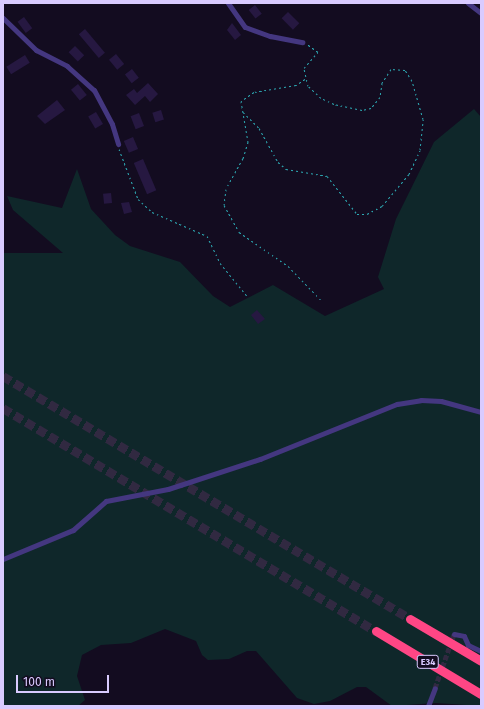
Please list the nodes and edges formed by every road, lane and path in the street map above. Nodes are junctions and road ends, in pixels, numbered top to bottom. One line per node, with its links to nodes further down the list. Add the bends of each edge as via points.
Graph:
1 (228, 3): 5 (street, via 245,27 270,36)
2 (468, 3): 3 (street)
3 (481, 13)
4 (3, 19): 8 (street, via 36,50 67,66 94,90 112,124)
5 (302, 42): 6 (path, via 313,46 318,52 304,68)
6 (305, 79): 7 (path, via 296,85 254,92 241,101); 7 (path, via 321,98 334,104 362,110 376,102 391,69 405,70 412,81 423,119 420,150 400,186 373,212 357,214 327,176 286,169 278,162 259,128)
7 (243, 112): 10 (path, via 248,142 243,158 226,189 224,205 239,232 288,266)
8 (118, 144): 9 (path, via 130,185 138,200 152,212 201,231 207,236 220,263)
9 (247, 296)
10 (321, 300)
11 (481, 412): 12 (street, via 441,401 421,400 397,404 260,459 189,482 106,501 73,530)
12 (3, 559)
13 (410, 619): 17 (highway)
14 (376, 631): 19 (highway, E34)
15 (454, 634): 16 (street, via 464,636 468,644)
16 (481, 651)
17 (481, 661)
18 (435, 688): 20 (street)
19 (481, 694)
20 (428, 706)

